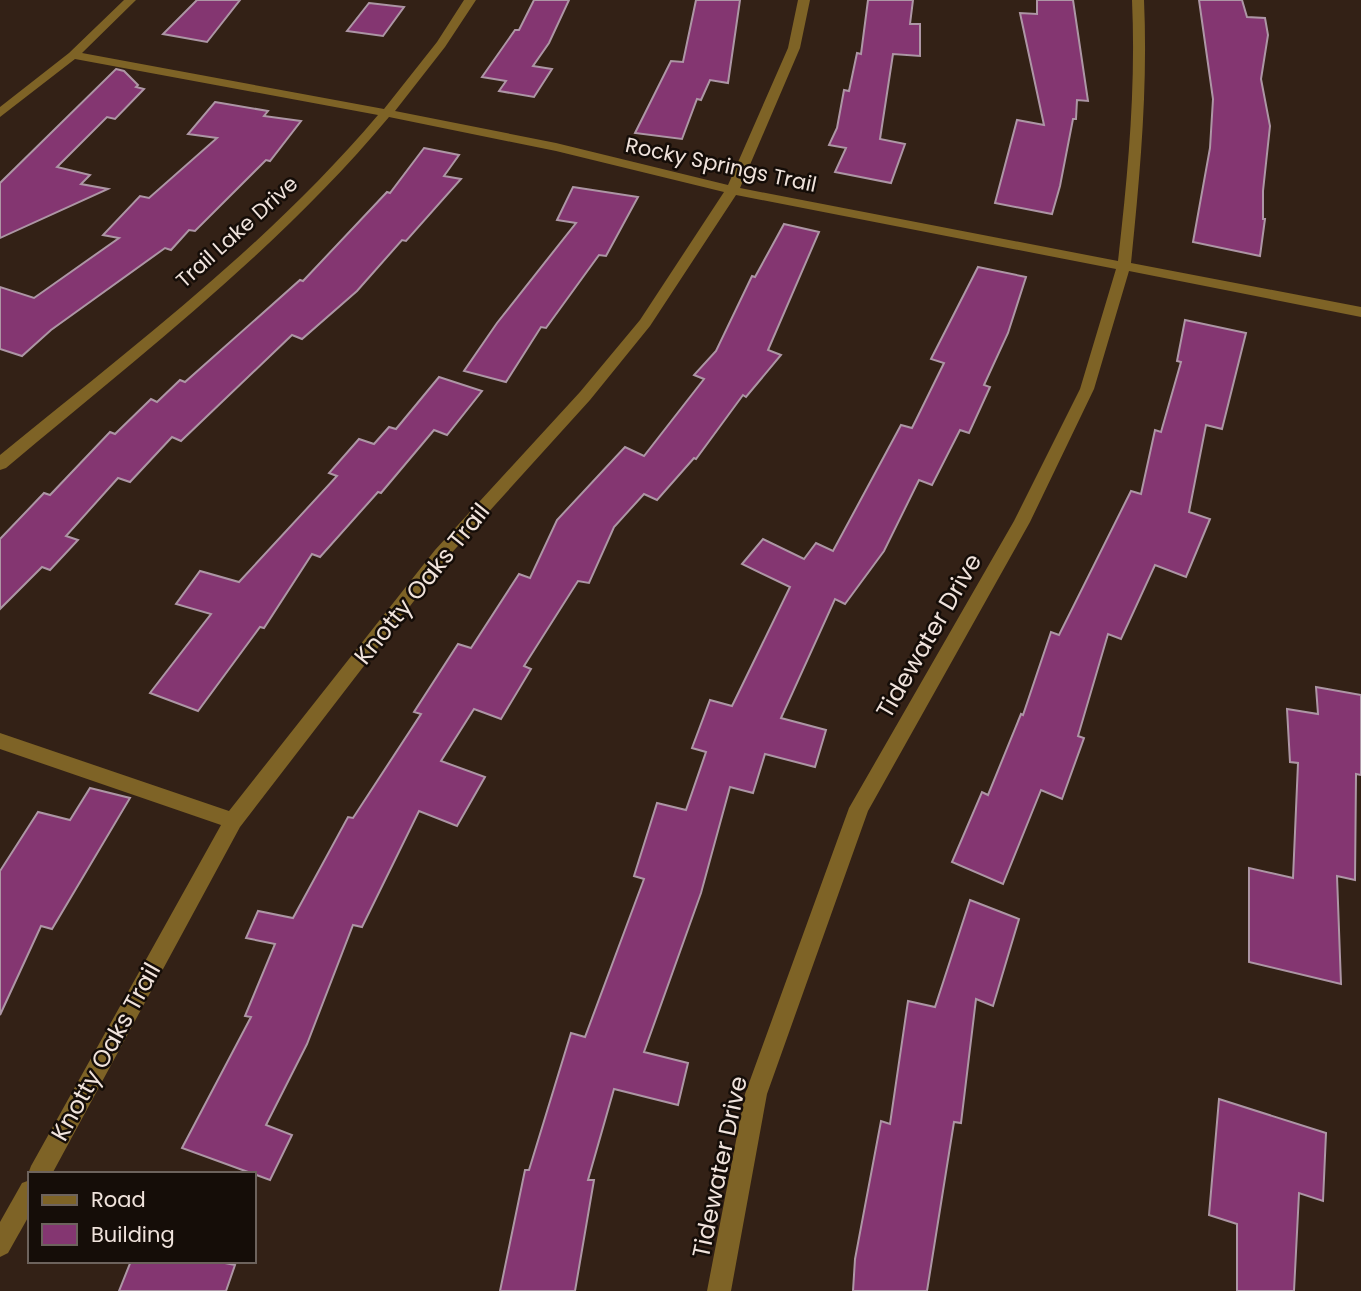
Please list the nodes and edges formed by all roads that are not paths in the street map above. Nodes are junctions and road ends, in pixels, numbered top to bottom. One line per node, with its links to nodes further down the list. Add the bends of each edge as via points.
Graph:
1 (130, 0): 5 (street)
2 (470, 0): 7 (street, Trail Lake Drive, via 456,26)
3 (804, 0): 8 (street, Knotty Oaks Trail, via 794,48)
4 (1138, 0): 9 (street, Tidewater Drive, via 1138,139)
5 (73, 55): 6 (street); 7 (street, Rocky Springs Trail)
6 (0, 113)
7 (388, 113): 8 (street, Rocky Springs Trail); 11 (street, Trail Lake Drive, via 324,183 214,285)
8 (732, 190): 9 (street, Rocky Springs Trail); 13 (street, Knotty Oaks Trail, via 645,323 441,554)
9 (1124, 265): 10 (street, Rocky Springs Trail); 17 (street, Tidewater Drive, via 1087,389 1022,522 859,808 756,1094)
10 (1361, 312)
11 (0, 464)
12 (0, 740): 13 (street)
13 (233, 821): 14 (street, Knotty Oaks Trail)
14 (40, 1172)
15 (28, 1195): 16 (street)
16 (0, 1245)
17 (719, 1291)

